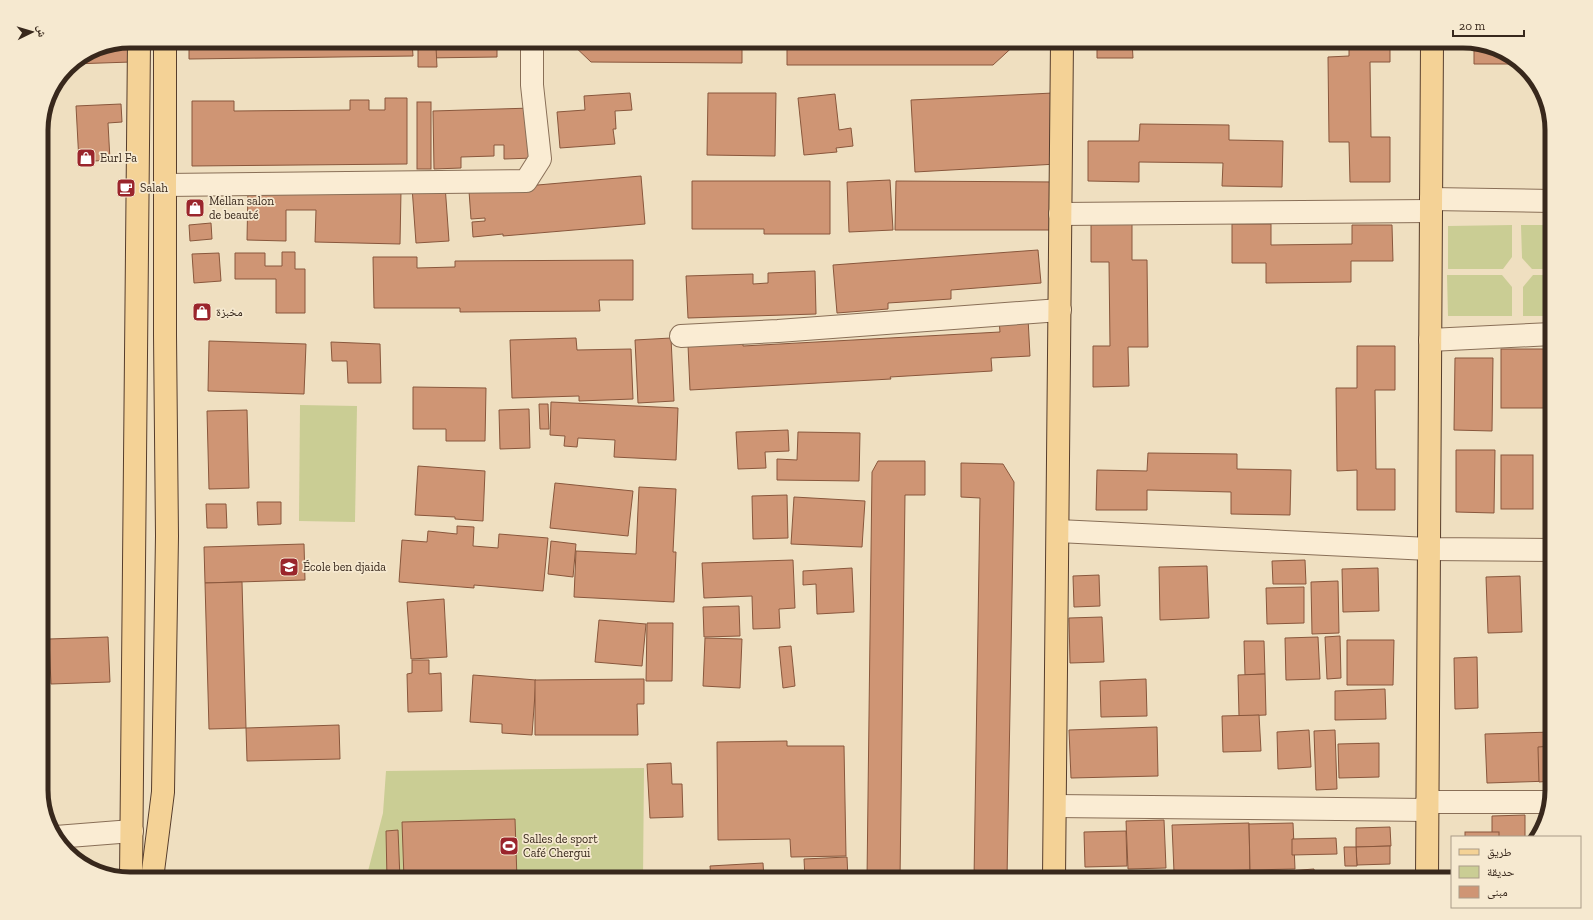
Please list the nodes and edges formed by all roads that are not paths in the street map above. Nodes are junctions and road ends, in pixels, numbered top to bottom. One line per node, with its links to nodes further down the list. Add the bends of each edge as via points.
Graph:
1 (139, 48): 20 (main road)
2 (165, 48): 6 (main road)
3 (532, 48): 6 (street, via 532,85 540,159 526,181)
4 (1062, 48): 9 (main road)
5 (1432, 48): 8 (main road)
6 (165, 185): 23 (main road, via 167,536 163,792)
7 (1545, 201): 8 (street)
8 (1431, 205): 9 (street); 13 (main road)
9 (1060, 214): 10 (main road)
10 (1060, 310): 12 (street); 14 (main road)
11 (1545, 334): 13 (street)
12 (681, 336)
13 (1430, 340): 15 (main road)
14 (1058, 531): 15 (street); 18 (main road)
15 (1429, 549): 16 (street); 19 (main road)
16 (1545, 550)
17 (1544, 802): 19 (street)
18 (1055, 806): 19 (street); 24 (main road)
19 (1427, 806): 25 (main road)
20 (132, 831): 21 (street); 22 (main road)
21 (63, 836)
22 (131, 872)
23 (153, 872)
24 (1054, 872)
25 (1427, 872)

